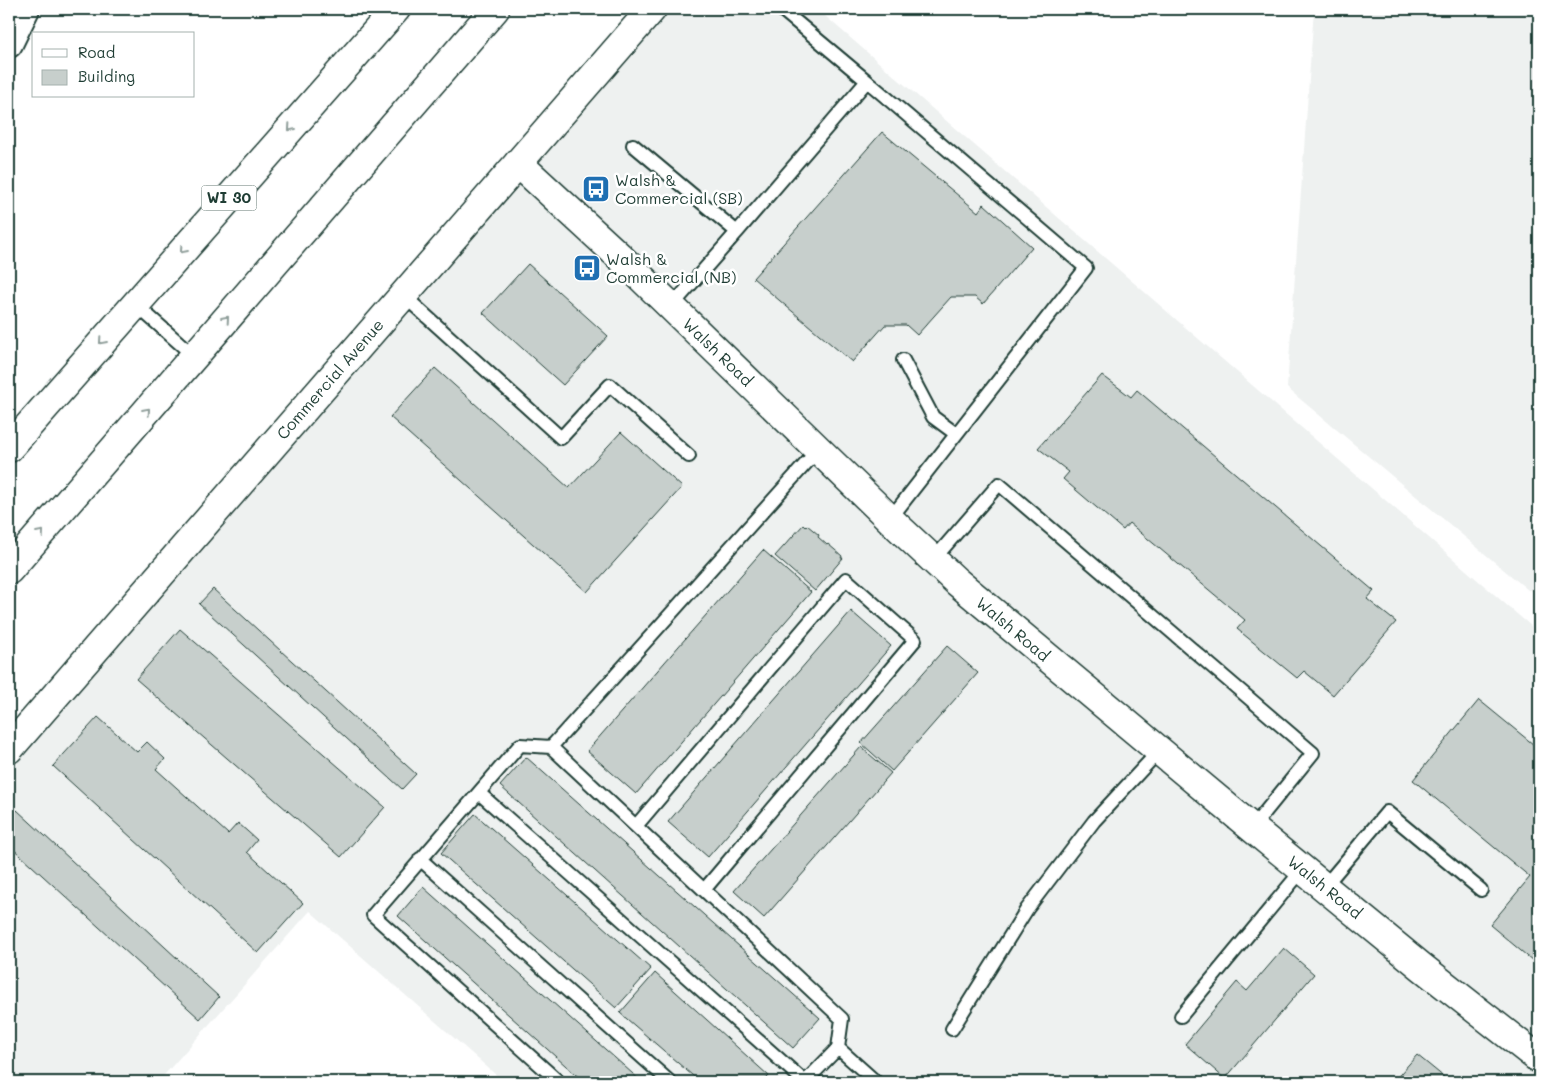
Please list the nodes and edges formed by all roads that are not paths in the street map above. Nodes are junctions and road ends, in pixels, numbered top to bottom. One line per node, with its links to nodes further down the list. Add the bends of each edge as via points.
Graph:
1 (26, 9): 8 (street)
2 (380, 9): 10 (main road)
3 (396, 9): 10 (main road, WI 30)
4 (495, 9): 13 (main road)
5 (513, 9): 13 (main road)
6 (652, 9): 12 (main road, Commercial Avenue)
7 (781, 9): 9 (lane)
8 (9, 44)
9 (867, 81): 14 (lane); 20 (lane, via 1086,268)
10 (323, 92): 16 (main road, WI 30, one-way to 16)
11 (633, 145): 14 (lane)
12 (518, 163): 15 (main road, Commercial Avenue); 17 (main road, Walsh Road)
13 (316, 216): 18 (main road, one-way to 13)
14 (737, 232): 17 (lane)
15 (403, 295): 23 (lane, via 561,438 610,385); 28 (main road, Commercial Avenue)
16 (135, 304): 18 (lane); 21 (main road, WI 30, one-way to 21)
17 (671, 307): 22 (main road, Walsh Road)
18 (194, 356): 26 (main road, one-way to 18)
19 (903, 360): 20 (lane, via 933,417)
20 (956, 434): 24 (lane)
21 (9, 448)
22 (818, 450): 24 (main road, Walsh Road); 27 (lane)
23 (689, 456)
24 (890, 519): 25 (main road, Walsh Road)
25 (933, 560): 29 (main road, Walsh Road); 32 (lane, via 999,484 1313,754)
26 (9, 570)
27 (551, 747): 30 (lane, via 520,745); 31 (lane)
28 (9, 749)
29 (1160, 750): 32 (main road, Walsh Road); 39 (lane, via 1094,821 1027,909)
30 (479, 793): 33 (lane); 44 (lane)
31 (636, 826): 36 (lane); 36 (lane, via 846,578 915,640)
32 (1252, 828): 34 (main road, Walsh Road)
33 (420, 860): 42 (lane, via 373,914); 43 (lane)
34 (1302, 869): 35 (main road, Walsh Road); 38 (lane)
35 (1324, 887): 37 (lane, via 1387,812); 41 (main road, Walsh Road)
36 (704, 890): 40 (lane, via 842,1019)
37 (1481, 890)
38 (1181, 1016)
39 (952, 1029)
40 (838, 1048): 44 (lane); 45 (lane)
41 (1539, 1059)
42 (559, 1082)
43 (670, 1082)
44 (805, 1082)
45 (876, 1082)

